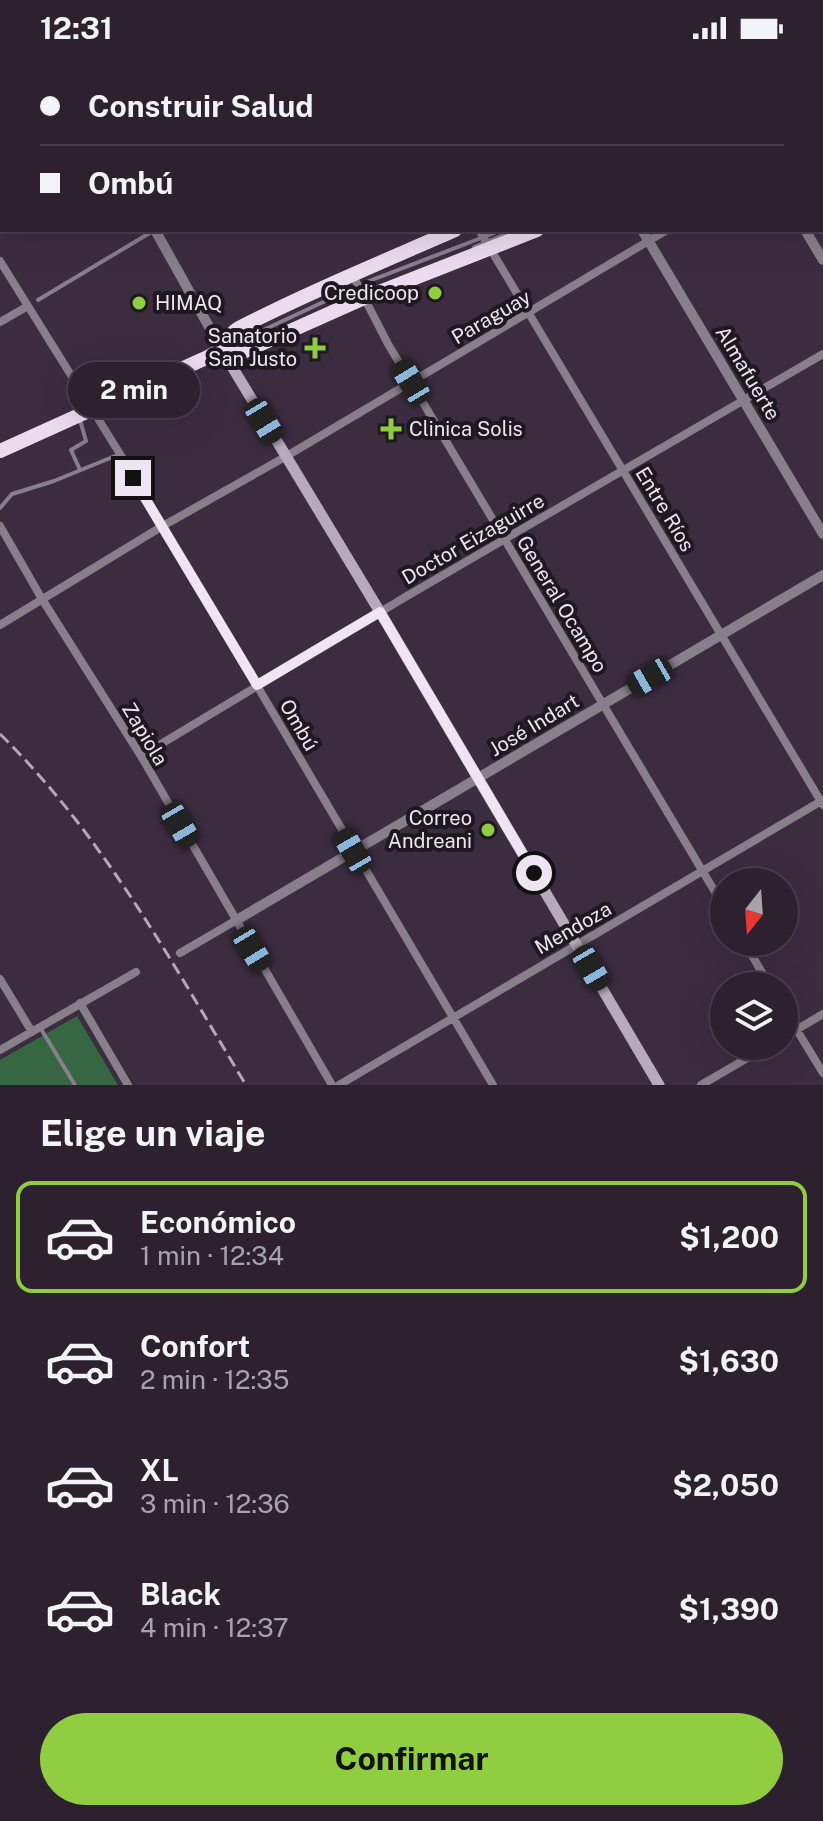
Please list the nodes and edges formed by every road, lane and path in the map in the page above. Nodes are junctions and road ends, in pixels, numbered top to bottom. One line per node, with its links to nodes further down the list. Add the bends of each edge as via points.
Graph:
1 (152, 232): 14 (lane)
2 (156, 232): 18 (street)
3 (452, 232): 13 (highway)
4 (509, 232): 9 (lane)
5 (525, 232): 9 (highway)
6 (643, 232): 10 (street, Almafuerte)
7 (664, 232): 10 (street, Paraguay)
8 (806, 232): 11 (street)
9 (485, 239): 13 (highway); 16 (street, Entre Ríos)
10 (648, 241): 16 (street, Paraguay); 21 (street, Almafuerte)
11 (823, 260)
12 (0, 261): 15 (street, Ombú)
13 (358, 286): 18 (highway, via 243,352); 18 (highway, via 234,331); 20 (street, General Ocampo)
14 (38, 300)
15 (28, 306): 17 (street); 22 (street, Ombú)
16 (529, 313): 20 (street, Paraguay); 27 (street, Entre Ríos)
17 (0, 322)
18 (222, 350): 22 (highway); 25 (main road)
19 (823, 354): 21 (street, Doctor Eizaguirre)
20 (411, 382): 25 (street, Paraguay); 32 (street, General Ocampo)
21 (743, 400): 27 (street, Doctor Eizaguirre); 31 (street, Almafuerte)
22 (86, 413): 23 (highway); 24 (street, Ombú); 26 (lane, via 86,441 71,450)
23 (0, 451)
24 (120, 454): 26 (lane); 30 (street, Ombú)
25 (285, 457): 30 (street, Paraguay); 35 (main road)
26 (80, 470): 28 (lane, via 12,494)
27 (624, 471): 32 (street, Doctor Eizaguirre); 37 (street, Entre Ríos)
28 (0, 508)
29 (0, 526): 34 (street, Zapiola)
30 (161, 527): 34 (street, Paraguay); 38 (street, Ombú)
31 (823, 534)
32 (505, 539): 35 (street, Doctor Eizaguirre); 39 (street, General Ocampo)
33 (823, 575): 37 (street, José Indart)
34 (42, 599): 36 (street, Paraguay); 40 (street, Zapiola)
35 (380, 612): 38 (street, Doctor Eizaguirre); 41 (main road)
36 (0, 625)
37 (721, 635): 39 (street, José Indart); 42 (street, Entre Ríos)
38 (257, 685): 40 (street, Doctor Eizaguirre); 43 (street, Ombú)
39 (603, 705): 41 (street, José Indart); 44 (street, General Ocampo)
40 (141, 756): 48 (street, Zapiola)
41 (478, 778): 43 (street, José Indart); 49 (main road)
42 (822, 802): 44 (street, Mendoza)
43 (353, 851): 48 (street, José Indart); 55 (street, Ombú)
44 (703, 871): 45 (street, Mendoza); 46 (street, General Ocampo)
45 (684, 882): 47 (lane); 49 (street, Mendoza)
46 (710, 884)
47 (690, 891)
48 (235, 921): 50 (street, José Indart); 64 (street, Zapiola)
49 (577, 944): 55 (street, Mendoza); 67 (main road)
50 (180, 953)
51 (136, 972): 53 (street)
52 (0, 979): 56 (street)
53 (80, 1003): 56 (street); 63 (street)
54 (823, 1014): 57 (street)
55 (451, 1017): 65 (street, Mendoza); 66 (street, Ombú)
56 (36, 1029): 59 (street); 62 (lane)
57 (798, 1029)
58 (798, 1033): 61 (street)
59 (0, 1050)
60 (744, 1060): 68 (street)
61 (823, 1073)
62 (75, 1085)
63 (128, 1085)
64 (332, 1085)
65 (339, 1085)
66 (493, 1085)
67 (659, 1085)
68 (701, 1085)

